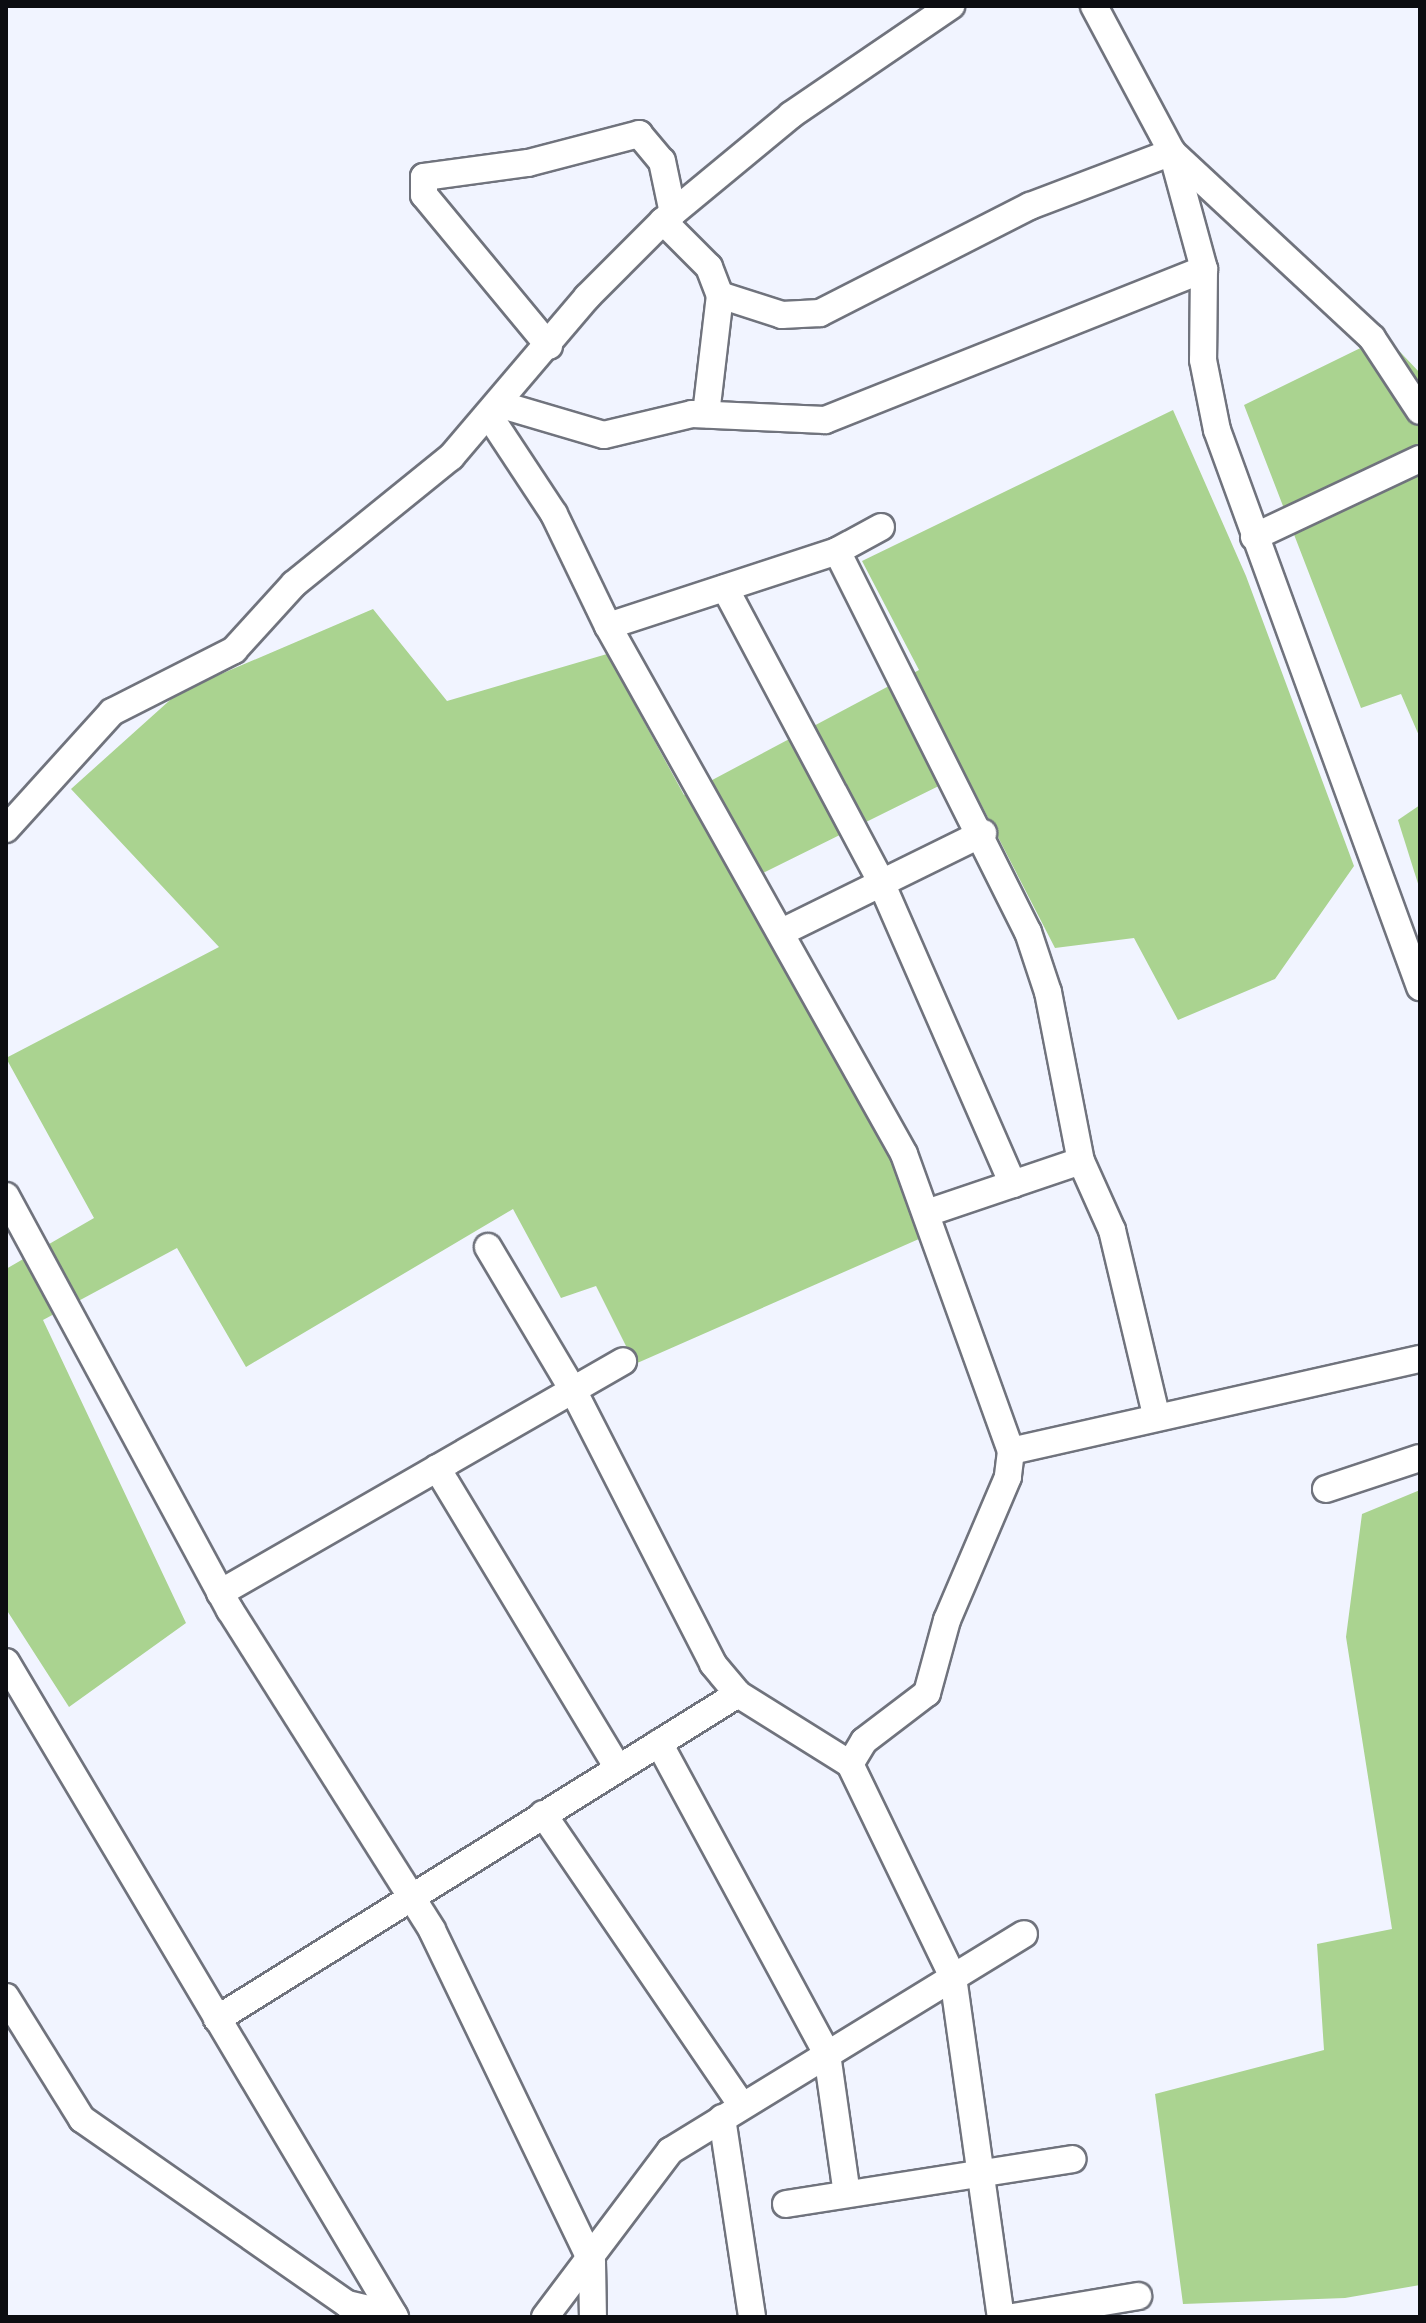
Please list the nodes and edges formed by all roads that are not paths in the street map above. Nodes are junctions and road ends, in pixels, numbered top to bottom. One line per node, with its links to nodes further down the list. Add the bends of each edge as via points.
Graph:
1 (951, 6): 4 (street, via 823,91)
2 (1094, 6): 3 (street)
3 (1172, 152): 5 (street); 6 (street, via 1030,206 820,313 782,315); 9 (street, via 1372,338)
4 (668, 217): 6 (street, via 709,267); 7 (street); 7 (street, via 662,161 639,134 528,163 424,177 424,195)
5 (1204, 269): 10 (street, via 844,416); 13 (street, via 1209,398)
6 (720, 295): 10 (street)
7 (549, 346): 8 (street)
8 (496, 411): 10 (street, via 604,435); 16 (street); 17 (street, via 294,584 234,650 112,712)
9 (1420, 411)
10 (706, 414)
11 (1420, 459): 13 (street)
12 (881, 527): 14 (street)
13 (1254, 537): 21 (street)
14 (837, 551): 15 (street); 18 (street)
15 (725, 588): 16 (street); 19 (street)
16 (608, 626): 20 (street)
17 (6, 829)
18 (983, 833): 19 (street); 22 (street, via 1048,992)
19 (880, 880): 20 (street); 23 (street)
20 (784, 931): 25 (street)
21 (1420, 987)
22 (1081, 1161): 23 (street); 30 (street, via 1112,1230)
23 (1013, 1184): 25 (street)
24 (6, 1196): 35 (street)
25 (930, 1212): 31 (street)
26 (488, 1247): 29 (street)
27 (1420, 1359): 30 (street)
28 (623, 1361): 29 (street)
29 (573, 1390): 33 (street); 37 (street, via 713,1664)
30 (1156, 1415): 31 (street)
31 (1011, 1451): 39 (street, via 1008,1477 947,1620 927,1693 864,1741)
32 (1420, 1458): 34 (street)
33 (437, 1468): 35 (street); 40 (street)
34 (1326, 1489)
35 (220, 1593): 42 (street)
36 (6, 1662): 46 (street)
37 (738, 1694): 38 (street); 39 (street)
38 (659, 1743): 40 (street); 47 (street)
39 (850, 1764): 44 (street)
40 (618, 1768): 41 (street)
41 (543, 1814): 42 (street); 48 (street)
42 (413, 1894): 46 (street); 53 (street)
43 (1024, 1934): 44 (street)
44 (953, 1977): 47 (street); 50 (street)
45 (6, 1997): 56 (street, via 82,2119 347,2304)
46 (217, 2019): 56 (street)
47 (827, 2054): 48 (street); 51 (street)
48 (732, 2112): 53 (street, via 670,2151); 59 (street)
49 (1072, 2159): 50 (street)
50 (982, 2173): 51 (street); 60 (street)
51 (847, 2194): 52 (street)
52 (786, 2204)
53 (592, 2262): 57 (street); 58 (street)
54 (1138, 2296): 55 (street)
55 (1078, 2310): 61 (street)
56 (394, 2316)
57 (545, 2317)
58 (593, 2317)
59 (752, 2317)
60 (1001, 2317)
61 (1014, 2317)

